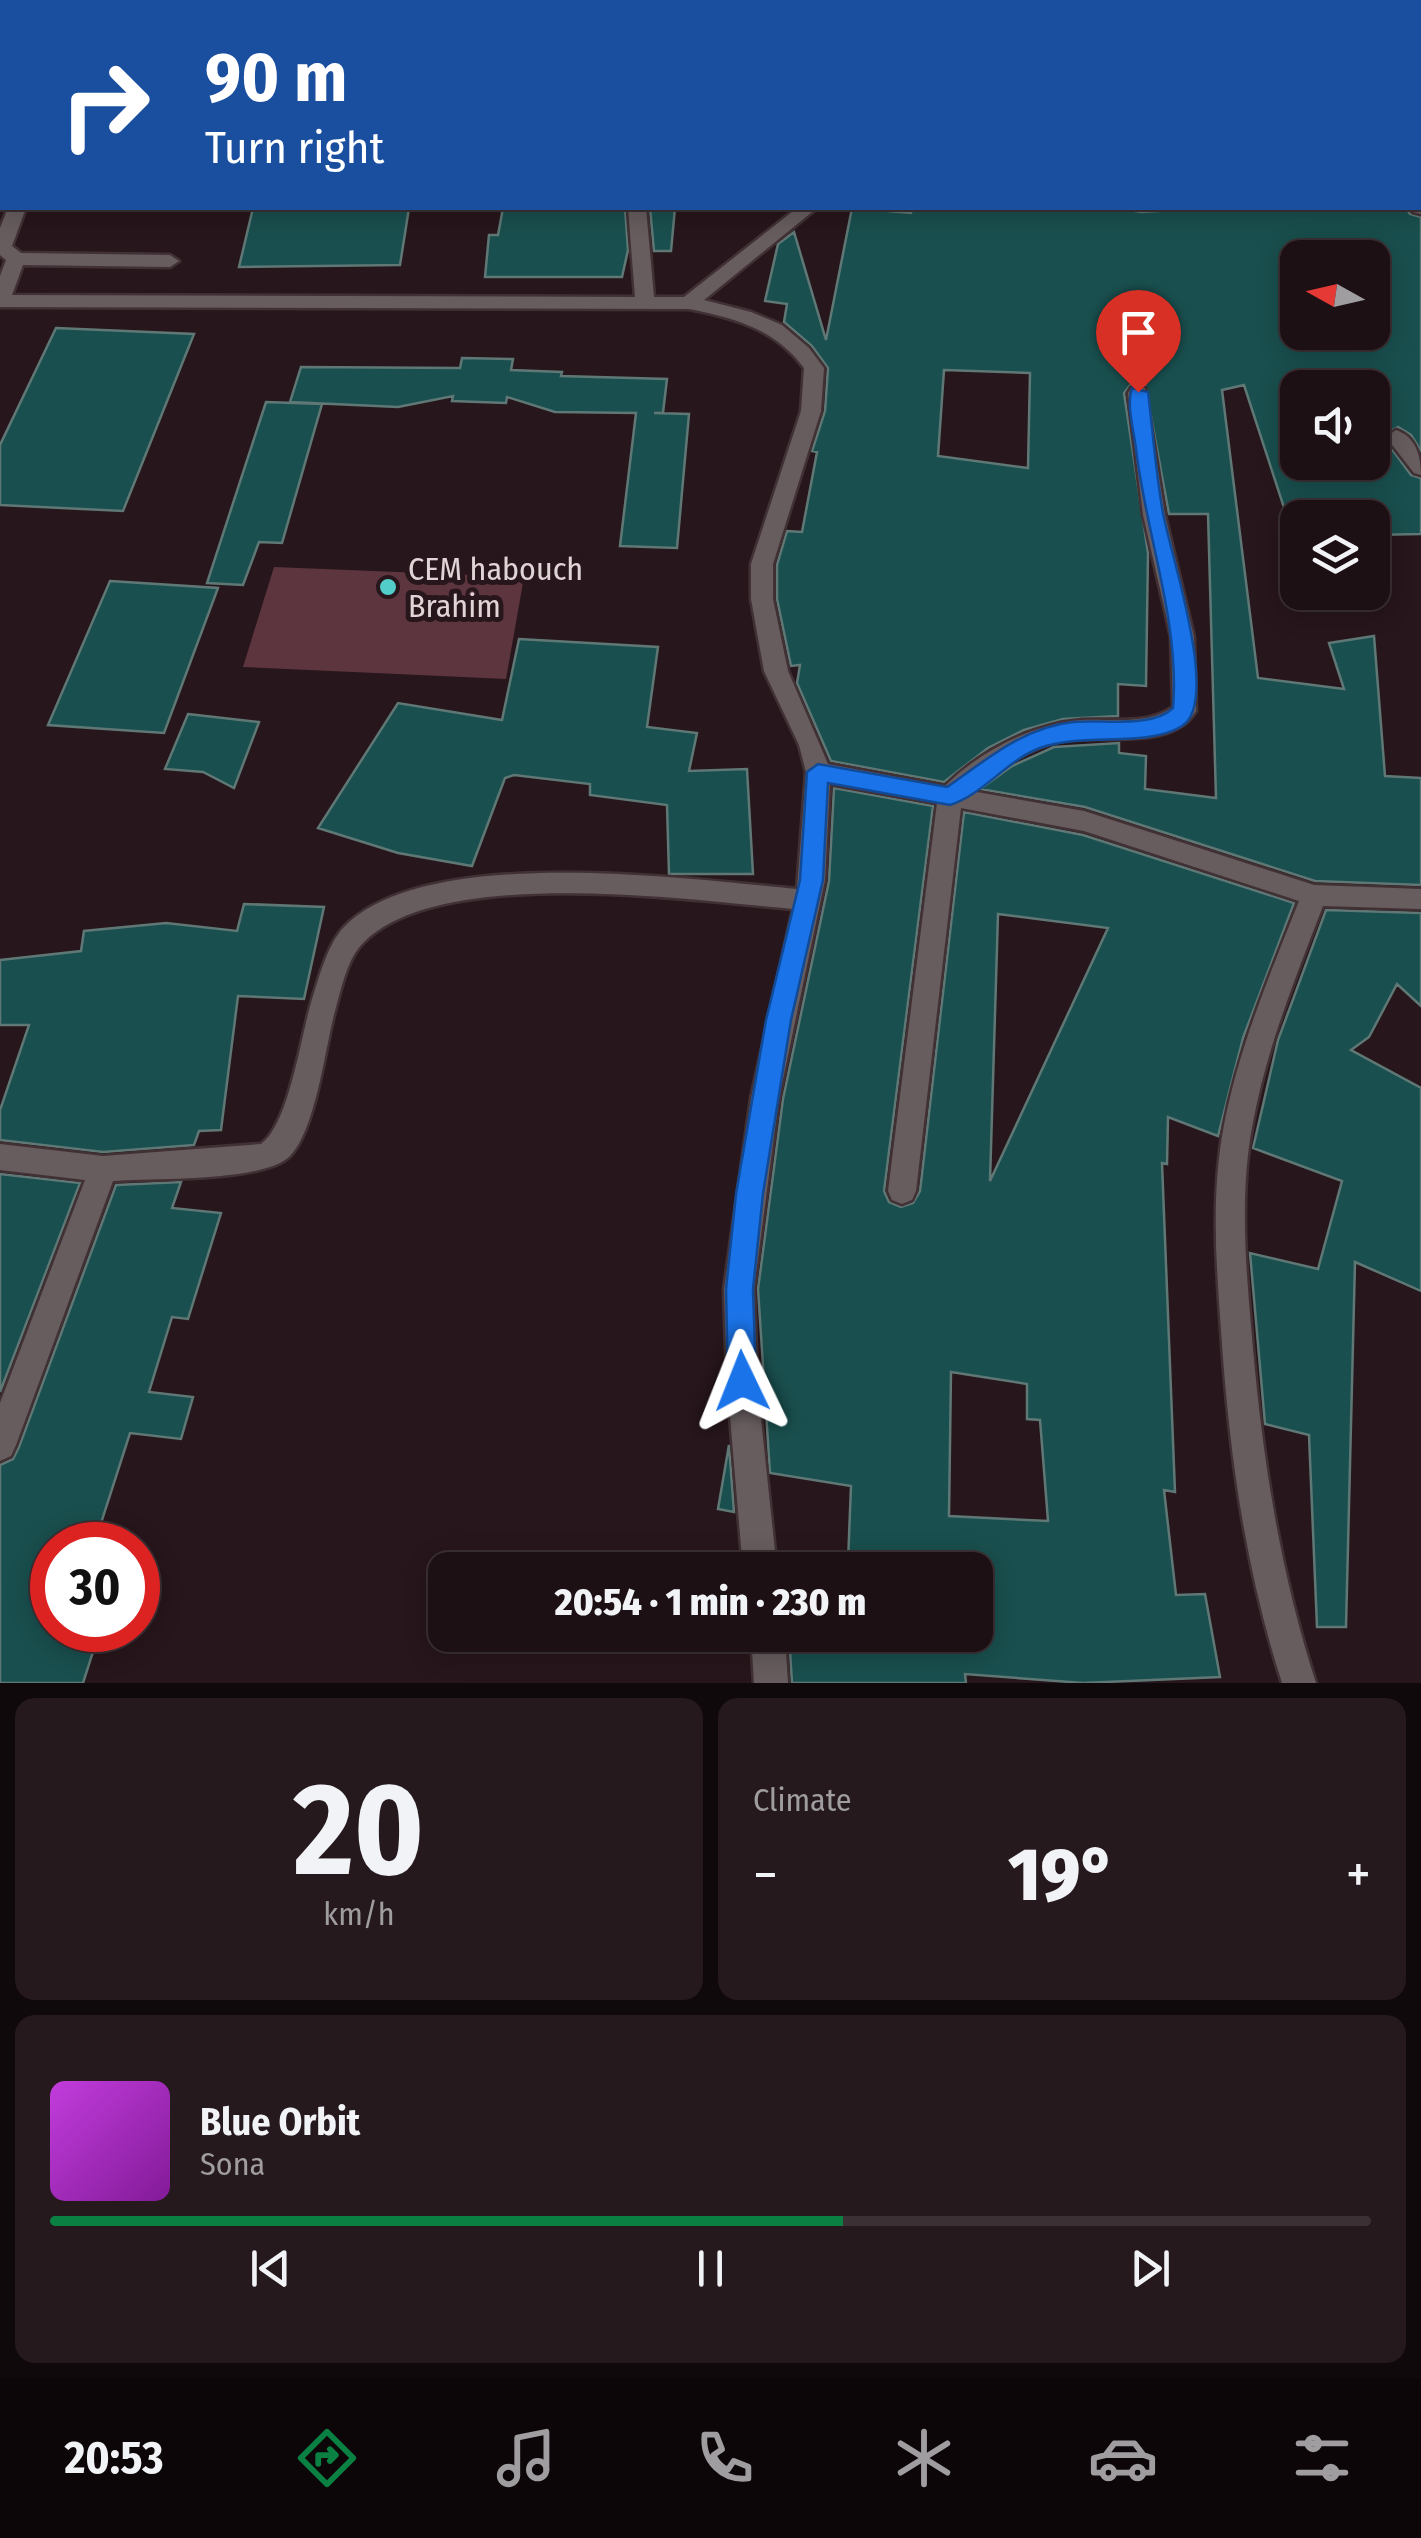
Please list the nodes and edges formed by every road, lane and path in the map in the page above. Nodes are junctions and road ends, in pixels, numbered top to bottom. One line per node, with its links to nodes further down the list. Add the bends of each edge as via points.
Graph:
1 (16, 210): 4 (street, via 2,247)
2 (637, 210): 6 (street)
3 (805, 210): 7 (street)
4 (16, 259): 5 (street); 6 (street, via 0,301)
5 (170, 261)
6 (645, 301): 7 (street)
7 (689, 303): 11 (street, via 790,335 814,368 811,411 762,564 762,599 776,671)
8 (1138, 392): 12 (street, via 1154,515 1179,626 1184,711 1156,726 1069,730 1027,743)
9 (1396, 437): 10 (street)
10 (1421, 468)
11 (818, 772): 12 (street); 15 (street)
12 (950, 796): 13 (street, via 1084,821); 18 (street)
13 (1314, 895): 14 (street); 23 (street, via 1261,1034 1233,1156 1238,1357 1259,1545)
14 (1421, 899)
15 (808, 900): 17 (street, via 528,884 452,892 394,910 362,927 345,946 282,1146 266,1157); 20 (street, via 764,1098 740,1289)
16 (0, 1158): 17 (street)
17 (104, 1169): 19 (street)
18 (902, 1191)
19 (0, 1445)
20 (758, 1552)
21 (769, 1652): 22 (street)
22 (771, 1683)
23 (1299, 1683)

